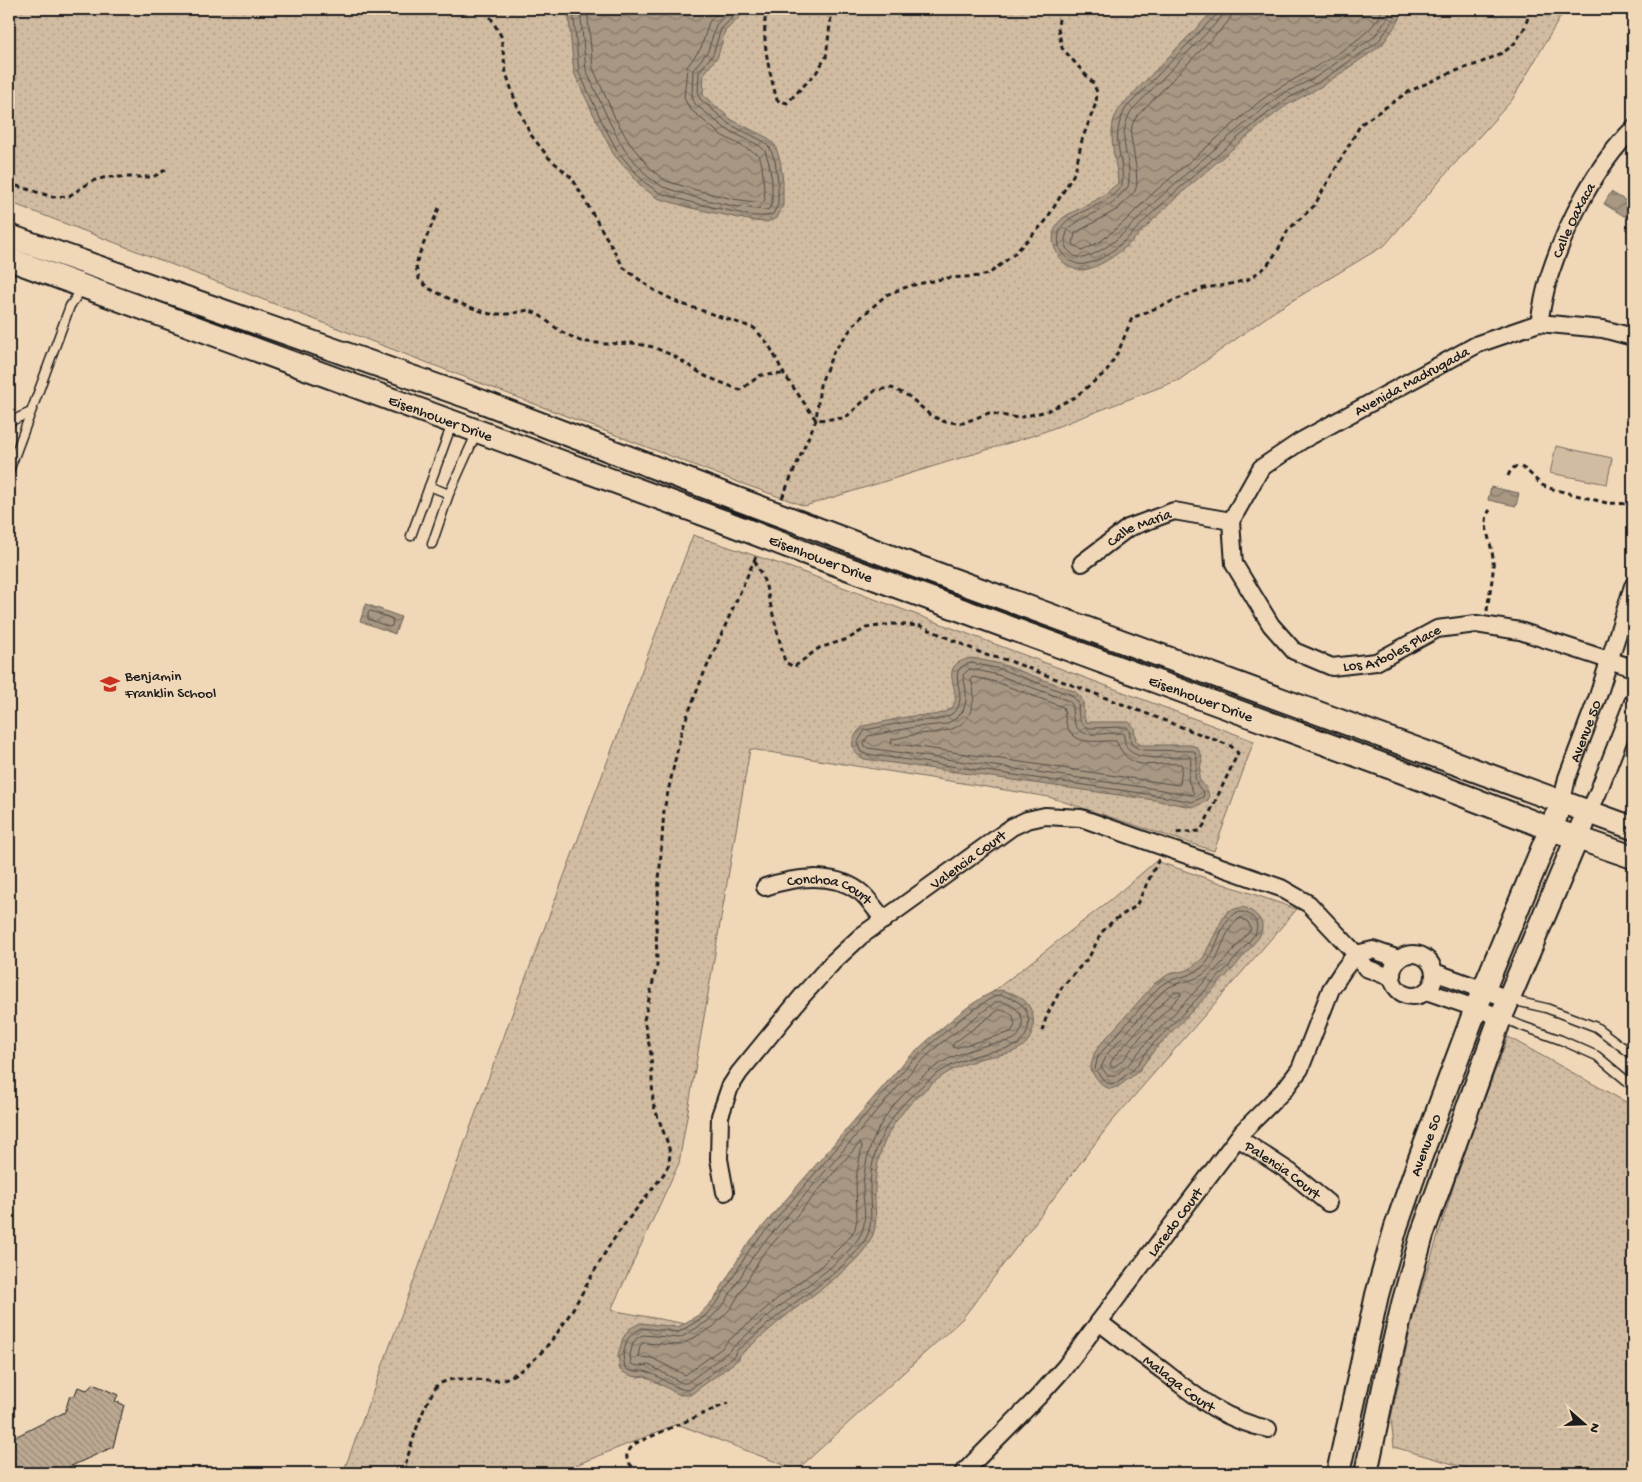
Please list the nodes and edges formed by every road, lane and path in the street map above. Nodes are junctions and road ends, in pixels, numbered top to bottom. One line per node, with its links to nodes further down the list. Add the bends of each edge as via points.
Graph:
1 (486, 9): 16 (path, via 501,36 506,73 531,134 549,158 572,178 624,268 652,289 679,303 754,328 769,345)
2 (766, 9): 3 (path, via 764,32 768,68 777,100 787,103 826,57)
3 (832, 9)
4 (1060, 9): 18 (path, via 1058,28 1062,48 1097,92 1075,172 1045,222 990,274 909,286 886,295 857,320 834,350 820,385)
5 (1531, 9): 18 (path, via 1519,37 1504,52 1408,92 1361,124 1314,206 1288,230 1266,267 1248,280 1204,288 1132,318 1107,371 1075,397 1047,411 1018,418 989,413 954,423 930,415 910,397 892,388 876,390 844,418)
6 (1633, 130): 14 (street, Calle Oaxaca, via 1620,142 1578,206 1550,272)
7 (167, 169): 8 (path, via 153,177 107,176 92,181 69,196 54,197)
8 (9, 182)
9 (439, 208): 16 (path, via 416,267 419,279 428,288 458,303 490,314 528,310 580,341 653,347 705,376 740,390 761,375)
10 (9, 236): 12 (main road, Eisenhower Drive)
11 (9, 259): 13 (main road, Eisenhower Drive)
12 (124, 277): 13 (main road, via 92,278); 22 (main road, Eisenhower Drive)
13 (83, 287): 17 (lane, via 70,306); 20 (main road, Eisenhower Drive)
14 (1539, 324): 15 (street, Avenida Madrugada, via 1603,329); 30 (street, Avenida Madrugada, via 1478,344 1301,441 1261,468)
15 (1633, 337)
16 (784, 374): 18 (path)
17 (32, 412): 19 (lane); 23 (lane)
18 (816, 420): 27 (path)
19 (9, 422)
20 (452, 422): 21 (main road, Eisenhower Drive); 22 (main road, via 466,412 533,436); 25 (lane)
21 (478, 430): 26 (lane); 44 (main road, Eisenhower Drive, bridge)
22 (560, 432): 41 (main road, Eisenhower Drive, bridge, via 910,564)
23 (9, 471)
24 (1508, 476): 28 (path, via 1514,468 1521,468 1550,488 1607,503)
25 (429, 486): 26 (lane); 31 (lane)
26 (449, 494): 32 (lane)
27 (782, 499)
28 (1633, 504)
29 (1490, 510): 37 (path, via 1486,523 1494,565 1488,593)
30 (1232, 521): 35 (street, Calle Maria, via 1174,511 1128,528); 37 (street, Los Arboles Place, via 1234,564 1270,625 1294,651 1332,667 1376,662 1437,629 1476,624)
31 (411, 536)
32 (432, 544)
33 (758, 551): 34 (path)
34 (754, 560): 46 (path, via 765,583 785,662 794,667 819,648 848,640 866,628 892,624 921,626 986,655 1007,660 1231,746 1238,753 1204,826 1200,831 1174,832 1167,837); 66 (path, via 682,730 664,810 656,965 644,1020 651,1054 653,1104 670,1153 665,1172 609,1247 560,1327 530,1362 512,1376 499,1380 456,1379 438,1384 415,1434)
35 (1082, 563)
36 (1633, 586): 38 (street, Avenue 50)
37 (1488, 626): 38 (street, Los Arboles Place, via 1520,631)
38 (1610, 661): 39 (street, Los Arboles Place); 41 (street, Avenue 50, via 1567,778)
39 (1633, 668)
40 (1633, 702): 42 (street)
41 (1562, 801): 42 (main road, Eisenhower Drive); 44 (main road, Avenue 50)
42 (1589, 811): 43 (main road, Eisenhower Drive); 45 (main road, Avenue 50)
43 (1633, 828)
44 (1551, 829): 45 (main road, Eisenhower Drive); 55 (main road, Avenue 50)
45 (1578, 837): 47 (main road, Eisenhower Drive); 56 (main road, Avenue 50)
46 (1163, 847): 49 (street, Valencia Court, via 1081,818 1044,816 1027,820 1012,827); 50 (street, Valencia Court, via 1297,896 1309,904); 57 (path, via 1136,906 1102,932 1089,957 1062,987)
47 (1633, 857)
48 (765, 887): 49 (street, Conchoa Court, via 802,878 846,883 860,892)
49 (884, 920): 61 (street, Valencia Court, via 833,962 739,1072 730,1087 720,1116 718,1135)
50 (1356, 954): 51 (street, Valencia Court, via 1373,950); 53 (street, Valencia Court, via 1366,968); 60 (street, Laredo Court, via 1332,988 1300,1069 1286,1089)
51 (1399, 959): 52 (street, Valencia Court, via 1408,954 1421,956 1427,959); 53 (street, via 1393,967)
52 (1434, 972): 54 (street, via 1431,986); 55 (street, Valencia Court)
53 (1392, 978): 54 (street, Valencia Court, via 1395,987 1406,995 1420,995)
54 (1426, 991): 55 (street, Valencia Court)
55 (1480, 999): 56 (street, Valencia Court); 69 (main road, Avenue 50, via 1396,1227 1377,1296)
56 (1505, 1008): 58 (lane, via 1546,1008 1596,1027); 59 (lane, via 1522,1026 1597,1056); 70 (main road, Avenue 50, via 1422,1235 1403,1304)
57 (1042, 1031)
58 (1633, 1055)
59 (1633, 1086)
60 (1238, 1138): 62 (street, Palencia Court, via 1290,1172); 63 (street, Laredo Court)
61 (725, 1192)
62 (1328, 1203)
63 (1099, 1322): 65 (street, Malaga Court, via 1202,1401 1248,1425); 68 (street, Laredo Court, via 1065,1367)
64 (728, 1403): 67 (path, via 636,1443 626,1458 627,1463)
65 (1268, 1430)
66 (403, 1473)
67 (639, 1473)
68 (964, 1473)
69 (1338, 1473)
70 (1366, 1473)

